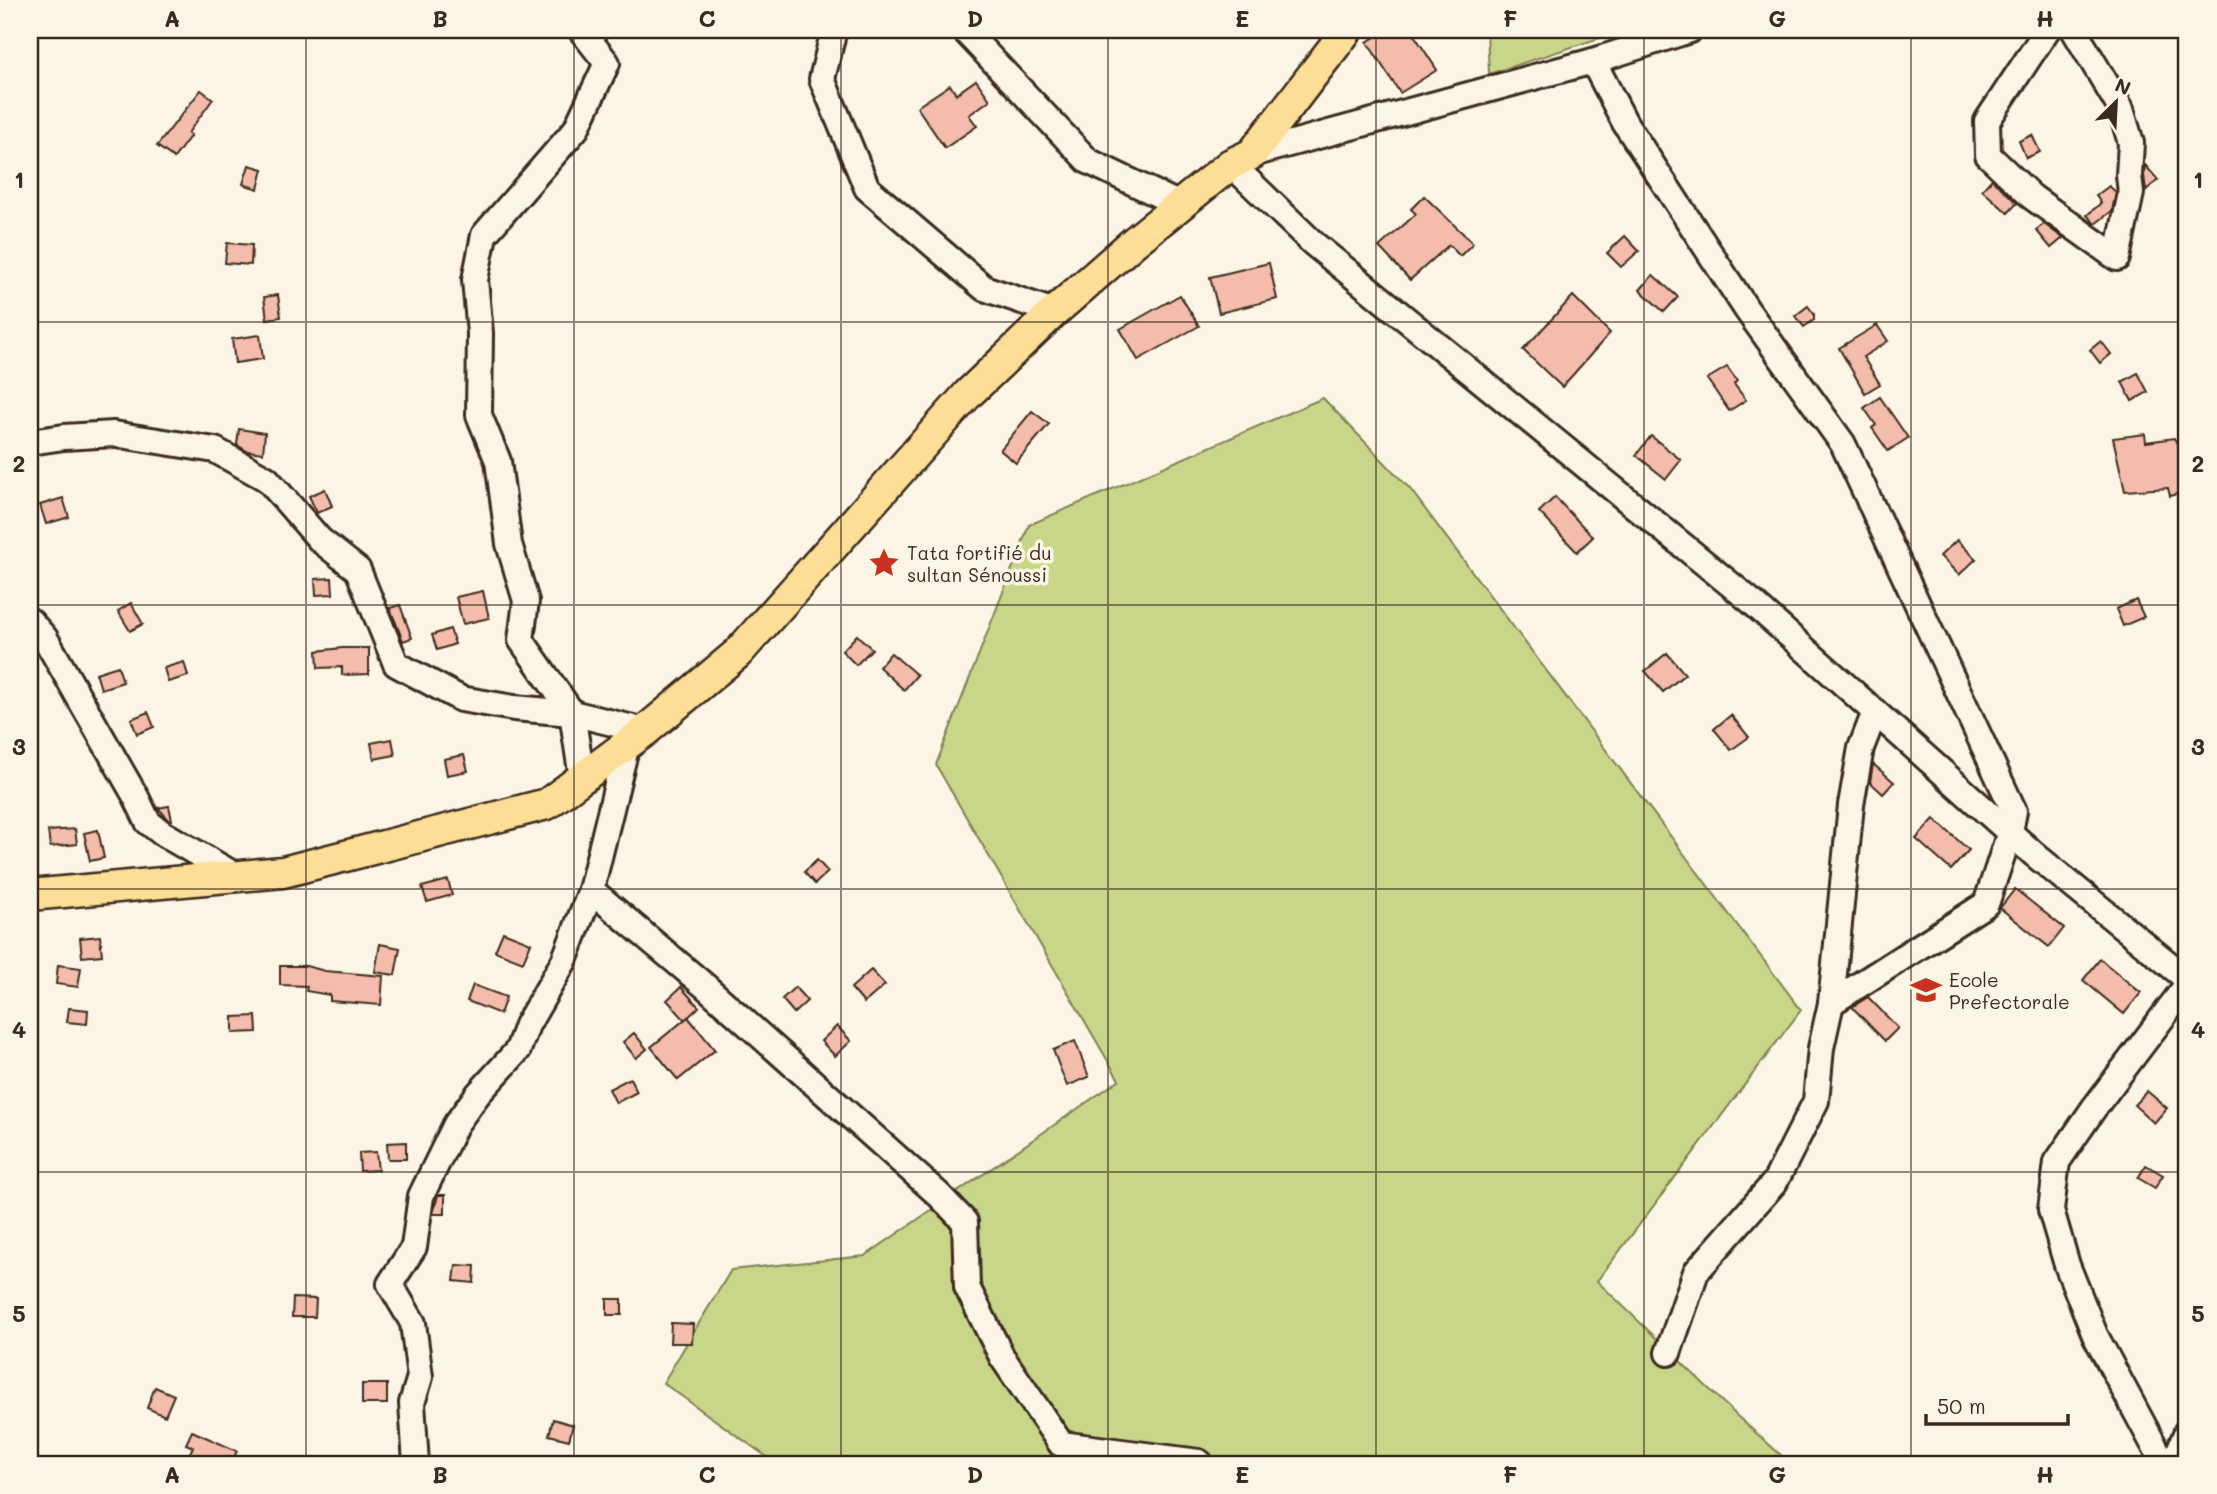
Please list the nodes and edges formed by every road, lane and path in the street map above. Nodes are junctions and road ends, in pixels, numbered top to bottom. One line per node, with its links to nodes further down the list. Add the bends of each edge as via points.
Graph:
1 (581, 30): 15 (street, via 607,63 576,130 484,235 475,280 479,415 498,461 509,544 526,601 521,640)
2 (834, 30): 11 (street, via 822,79 867,188 984,288)
3 (964, 30): 10 (street, via 1088,161)
4 (1347, 30): 9 (main road)
5 (1690, 30): 8 (street)
6 (2048, 30): 7 (street, via 1987,121 1988,155 2032,197 2117,258 2131,193 2131,143 2122,109)
7 (2074, 30)
8 (1593, 61): 9 (street); 18 (street, via 1625,122 1732,286 1843,444 2014,811)
9 (1241, 159): 10 (main road); 14 (street, via 1314,244 1752,602)
10 (1181, 205): 11 (main road)
11 (1054, 312): 16 (main road, via 968,394 737,653)
12 (30, 442): 15 (street, via 114,434 215,450 267,479 320,540 358,570 396,664 461,699)
13 (30, 621): 19 (street, via 46,638 148,822)
14 (1875, 712): 18 (street); 24 (street, via 1861,748 1851,806)
15 (572, 713): 16 (street); 17 (street)
16 (636, 737): 17 (main road); 20 (street)
17 (582, 778): 19 (main road, via 547,804 283,872)
18 (2010, 832): 22 (street); 24 (street, via 1986,904)
19 (236, 876): 21 (main road)
20 (591, 890): 27 (street, via 564,961 518,1050 456,1124 421,1196 414,1247 390,1284 413,1323 420,1377 412,1403); 28 (street, via 715,995 965,1222 967,1287 1002,1357 1061,1444)
21 (30, 895)
22 (2187, 979)
23 (2187, 985): 29 (street, via 2057,1162 2051,1210 2095,1335)
24 (1830, 1003): 25 (street, via 1816,1101 1775,1182 1696,1272)
25 (1668, 1353)
26 (2187, 1431): 30 (street)
27 (416, 1464)
28 (1201, 1464)
29 (2164, 1464)
30 (2174, 1464)

